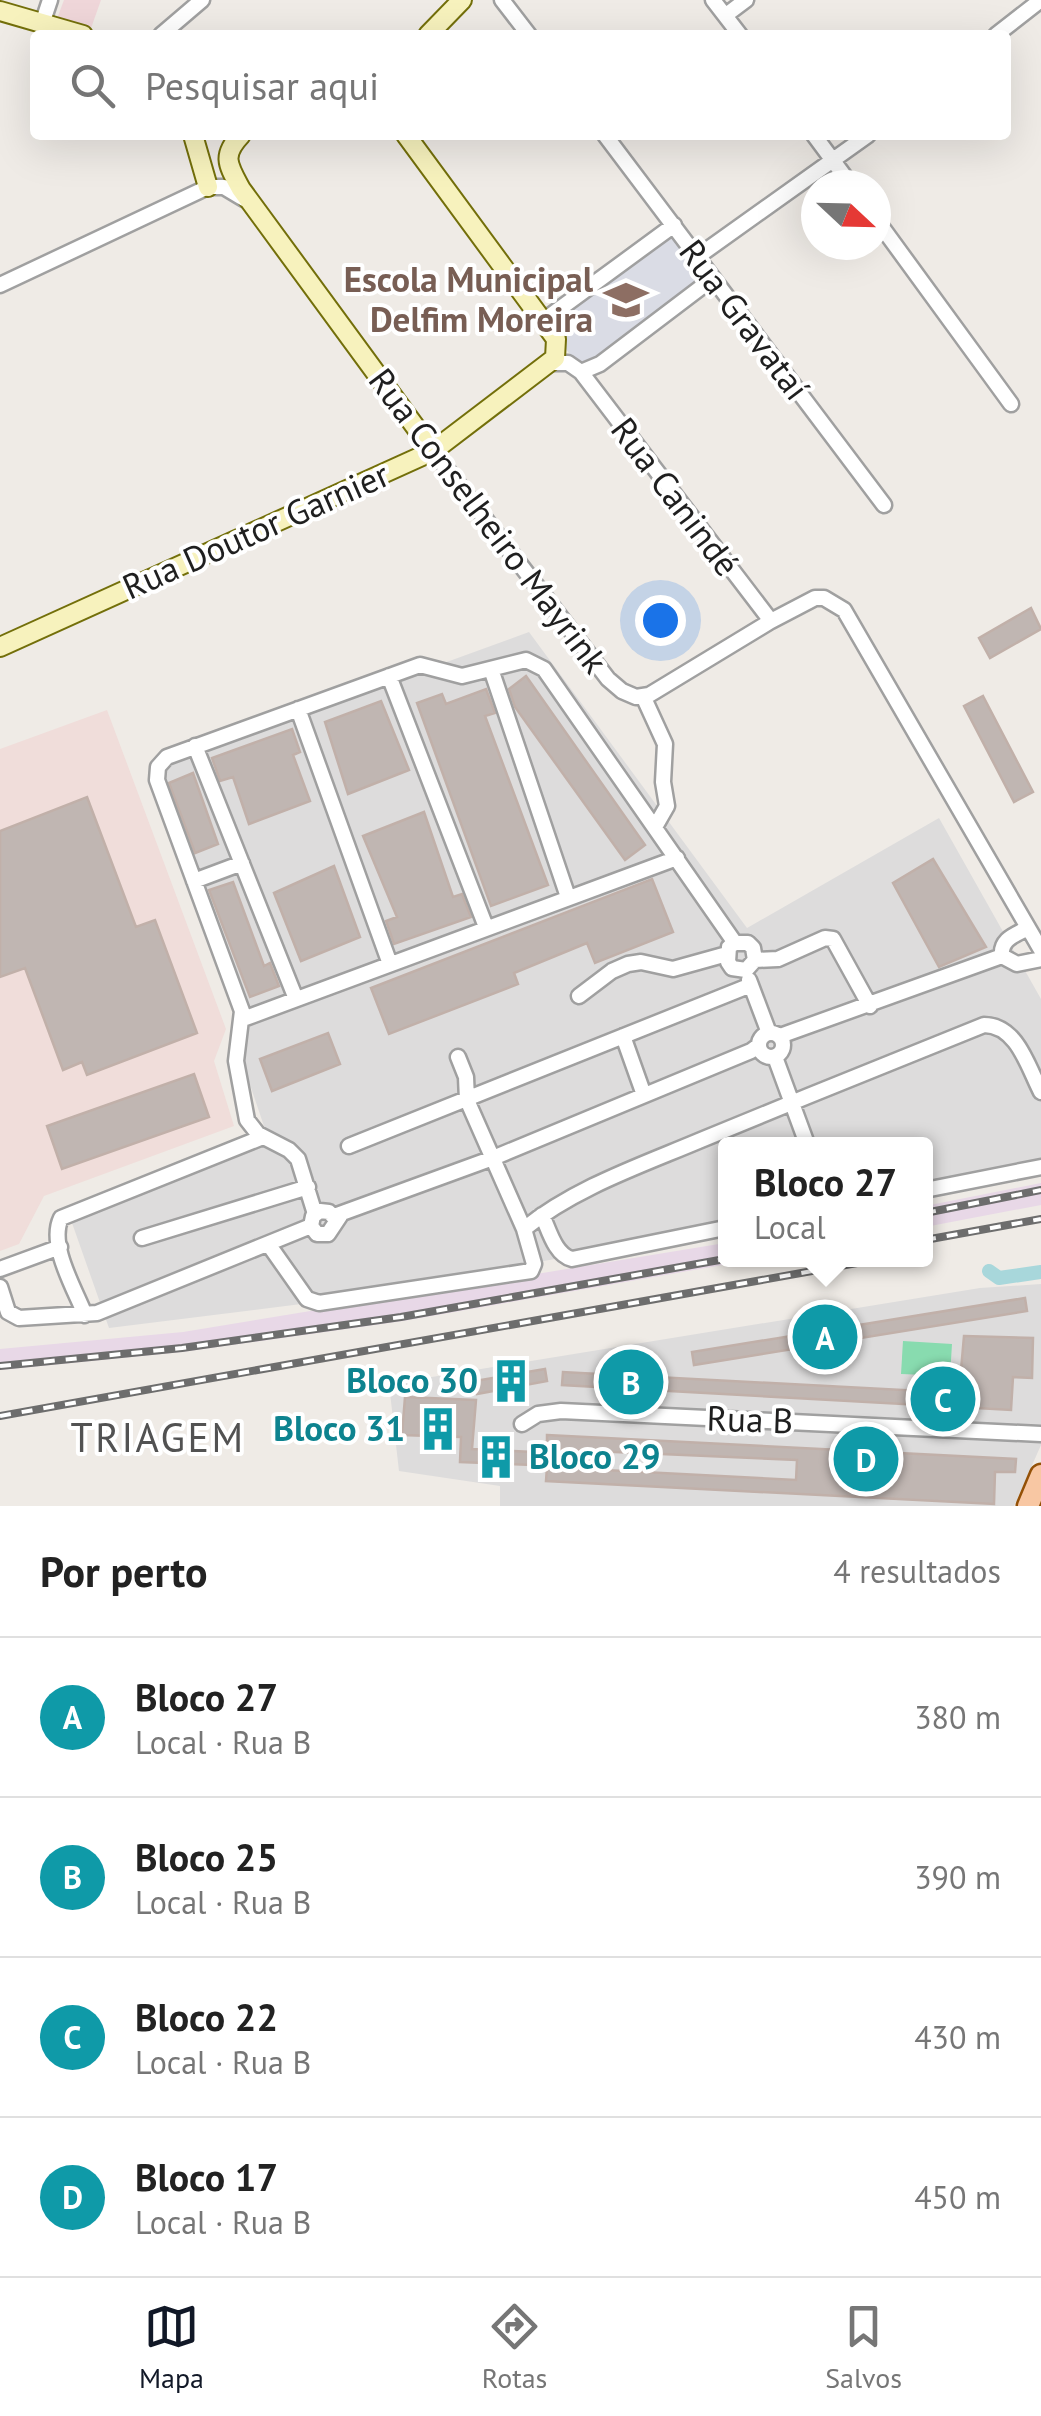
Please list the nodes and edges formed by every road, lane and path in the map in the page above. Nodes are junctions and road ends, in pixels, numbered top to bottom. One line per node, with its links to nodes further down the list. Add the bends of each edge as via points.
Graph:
1 (50, 0): 10 (street)
2 (202, 0): 12 (street)
3 (462, 0): 13 (main road)
4 (502, 0): 14 (street)
5 (714, 0): 9 (street)
6 (746, 0): 9 (street)
7 (1041, 0): 16 (street)
8 (0, 12): 10 (main road)
9 (726, 15): 15 (street)
10 (42, 24): 11 (main road)
11 (64, 30)
12 (167, 30)
13 (433, 30)
14 (525, 30)
15 (736, 30)
16 (1002, 30)
17 (195, 140): 25 (main road)
18 (235, 140): 26 (main road, via 229,166)
19 (410, 140): 32 (main road)
20 (609, 140): 27 (street, Rua Gravataí)
21 (818, 140): 23 (street)
22 (861, 140): 23 (street)
23 (834, 161): 24 (street); 29 (street)
24 (840, 170)
25 (208, 187): 26 (street, Rua Conselheiro Mayrink, via 238,194); 31 (street)
26 (260, 216): 38 (main road, Rua Conselheiro Mayrink)
27 (674, 226): 29 (street, Rua Gravataí); 32 (street)
28 (891, 240): 37 (street)
29 (697, 257): 30 (street, Rua Gravataí)
30 (712, 279): 34 (street); 39 (street, Rua Gravataí)
31 (0, 284)
32 (543, 321): 33 (main road, via 556,339 558,352)
33 (550, 363): 35 (street); 38 (main road, Rua Doutor Garnier)
34 (600, 364): 35 (street); 36 (street)
35 (580, 372): 36 (street, Rua Canindé)
36 (591, 386): 40 (street, Rua Canindé)
37 (1011, 404)
38 (433, 451): 41 (main road, Rua Doutor Garnier); 44 (street, Rua Conselheiro Mayrink, via 608,680 622,692)
39 (884, 505)
40 (770, 622): 44 (street, Rua Conselheiro Mayrink); 53 (street, Rua Conselheiro Mayrink, via 816,598 844,610)
41 (0, 647)
42 (491, 669): 43 (street, via 462,676 424,664); 47 (street, via 526,660 544,669); 51 (street)
43 (389, 676): 45 (street); 52 (street)
44 (643, 696): 47 (street, via 666,744 667,806)
45 (298, 709): 46 (street); 58 (street)
46 (196, 746): 49 (street); 50 (street, via 166,758 157,773)
47 (655, 827): 48 (street)
48 (677, 858): 51 (street); 54 (street)
49 (242, 864): 50 (street); 61 (street)
50 (194, 881): 63 (street)
51 (568, 897): 52 (street)
52 (486, 927): 58 (street)
53 (1028, 928): 55 (street, Rua Conselheiro Mayrink); 56 (street, via 1002,944)
54 (731, 948): 59 (street, via 732,968); 59 (street, via 753,948); 60 (street, via 674,969 628,964)
55 (1041, 950)
56 (1002, 956): 57 (street, via 1016,964); 62 (street)
57 (1041, 958)
58 (390, 964): 61 (street)
59 (751, 972): 62 (street, via 832,938); 64 (street); 65 (street)
60 (579, 996)
61 (296, 998): 63 (street)
62 (870, 1006): 65 (street)
63 (243, 1018): 72 (street, via 237,1070 247,1120)
64 (623, 1036): 68 (street); 69 (street)
65 (772, 1044): 68 (street); 70 (street)
66 (458, 1058): 69 (street)
67 (1041, 1092): 70 (street, via 1012,1037 984,1025)
68 (644, 1095): 74 (street)
69 (467, 1100): 73 (street); 74 (street)
70 (793, 1102): 71 (street); 78 (street)
71 (805, 1137)
72 (263, 1138): 76 (street, via 294,1154); 84 (street, via 61,1218)
73 (349, 1146)
74 (492, 1158): 79 (street); 80 (street)
75 (1041, 1167): 77 (street)
76 (308, 1187): 79 (street); 82 (street)
77 (933, 1188)
78 (542, 1215): 80 (street); 81 (street, via 558,1250 572,1259)
79 (321, 1219): 83 (street)
80 (524, 1229): 83 (street, via 534,1264 526,1274 325,1303 307,1299)
81 (718, 1229)
82 (142, 1238)
83 (269, 1245): 87 (street)
84 (60, 1247): 85 (street); 87 (street)
85 (0, 1270)
86 (0, 1287): 87 (street, via 12,1316)
87 (85, 1315)
88 (522, 1424): 89 (street, Rua B, via 561,1412)
89 (1041, 1434)
90 (1041, 1475): 91 (main road)
91 (1028, 1506)

